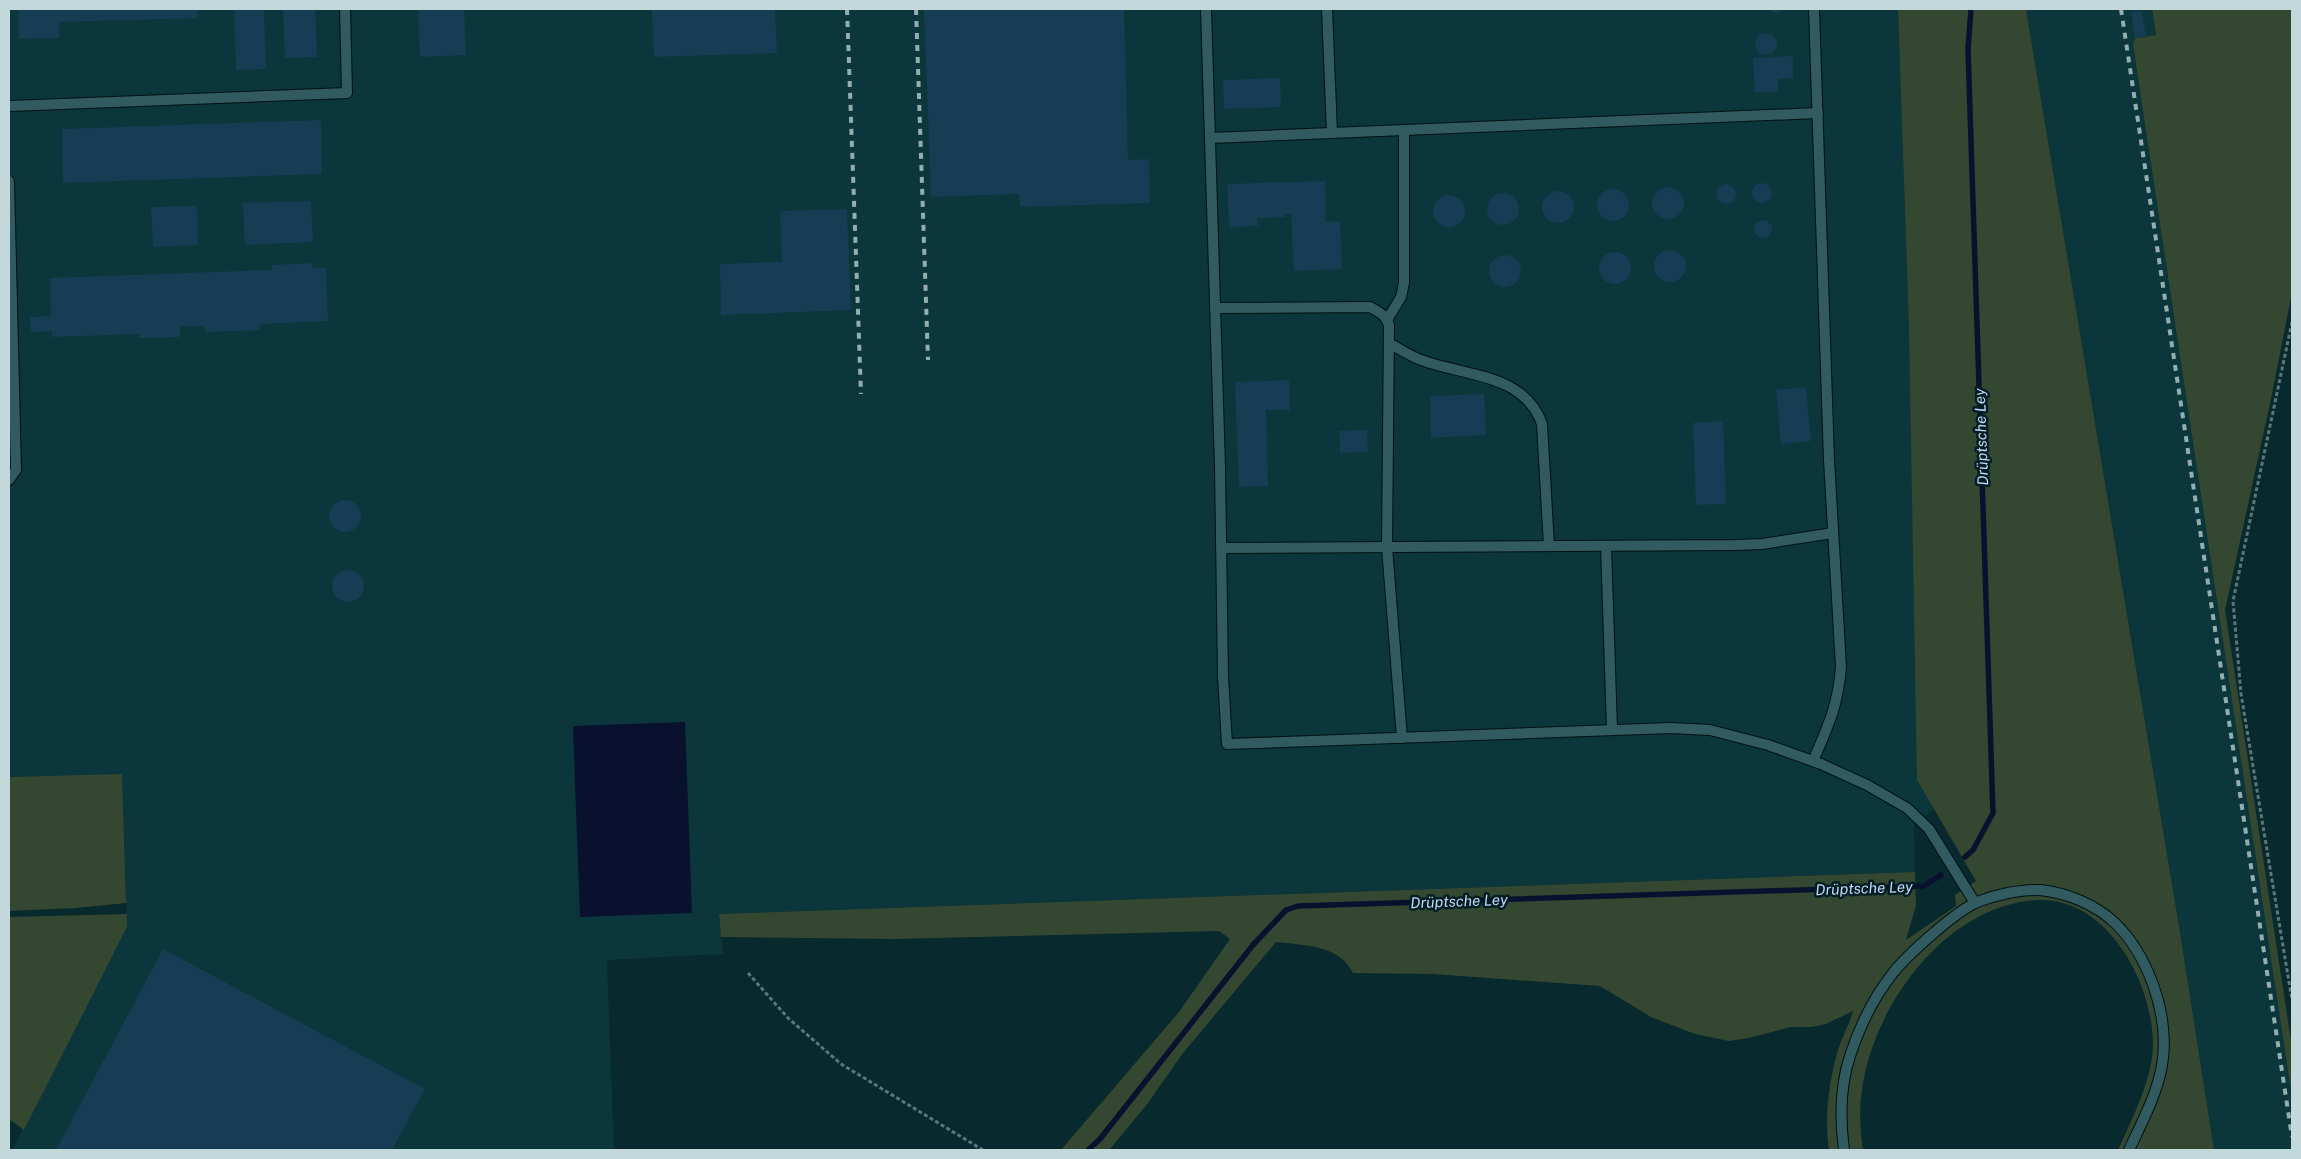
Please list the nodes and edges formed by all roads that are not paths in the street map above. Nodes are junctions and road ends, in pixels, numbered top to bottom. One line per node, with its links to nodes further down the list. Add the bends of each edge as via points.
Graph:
1 (346, 9): 5 (lane, via 347,93)
2 (1206, 9): 9 (lane)
3 (1327, 9): 8 (lane)
4 (1814, 9): 6 (lane)
5 (9, 106)
6 (1818, 113): 7 (lane); 15 (lane)
7 (1404, 130): 8 (lane); 12 (lane, via 1404,283 1401,297)
8 (1332, 133): 9 (lane)
9 (1210, 138): 11 (lane)
10 (9, 180): 14 (lane, via 16,470)
11 (1215, 308): 12 (lane, via 1370,307); 19 (lane)
12 (1388, 320): 13 (lane)
13 (1389, 343): 16 (lane, via 1427,362 1461,370 1525,395 1538,412 1542,424); 18 (lane)
14 (9, 480)
15 (1833, 533): 17 (lane, via 1762,544); 22 (lane, via 1841,667 1833,713)
16 (1549, 546): 17 (lane); 18 (lane)
17 (1606, 546): 20 (lane)
18 (1387, 547): 19 (lane); 21 (lane)
19 (1221, 548): 21 (lane, via 1223,677 1228,744)
20 (1612, 730): 21 (lane); 22 (lane, via 1710,730)
21 (1402, 738)
22 (1813, 761): 23 (lane, via 1867,785 1914,813 1929,829)
23 (1975, 903): 24 (lane, via 1946,924 1894,972 1877,997 1849,1058 1842,1106); 25 (lane, via 1994,896 2038,890 2068,895 2091,905 2115,923 2146,966 2159,1007 2163,1059 2152,1098)
24 (1844, 1150)
25 (2129, 1150)

